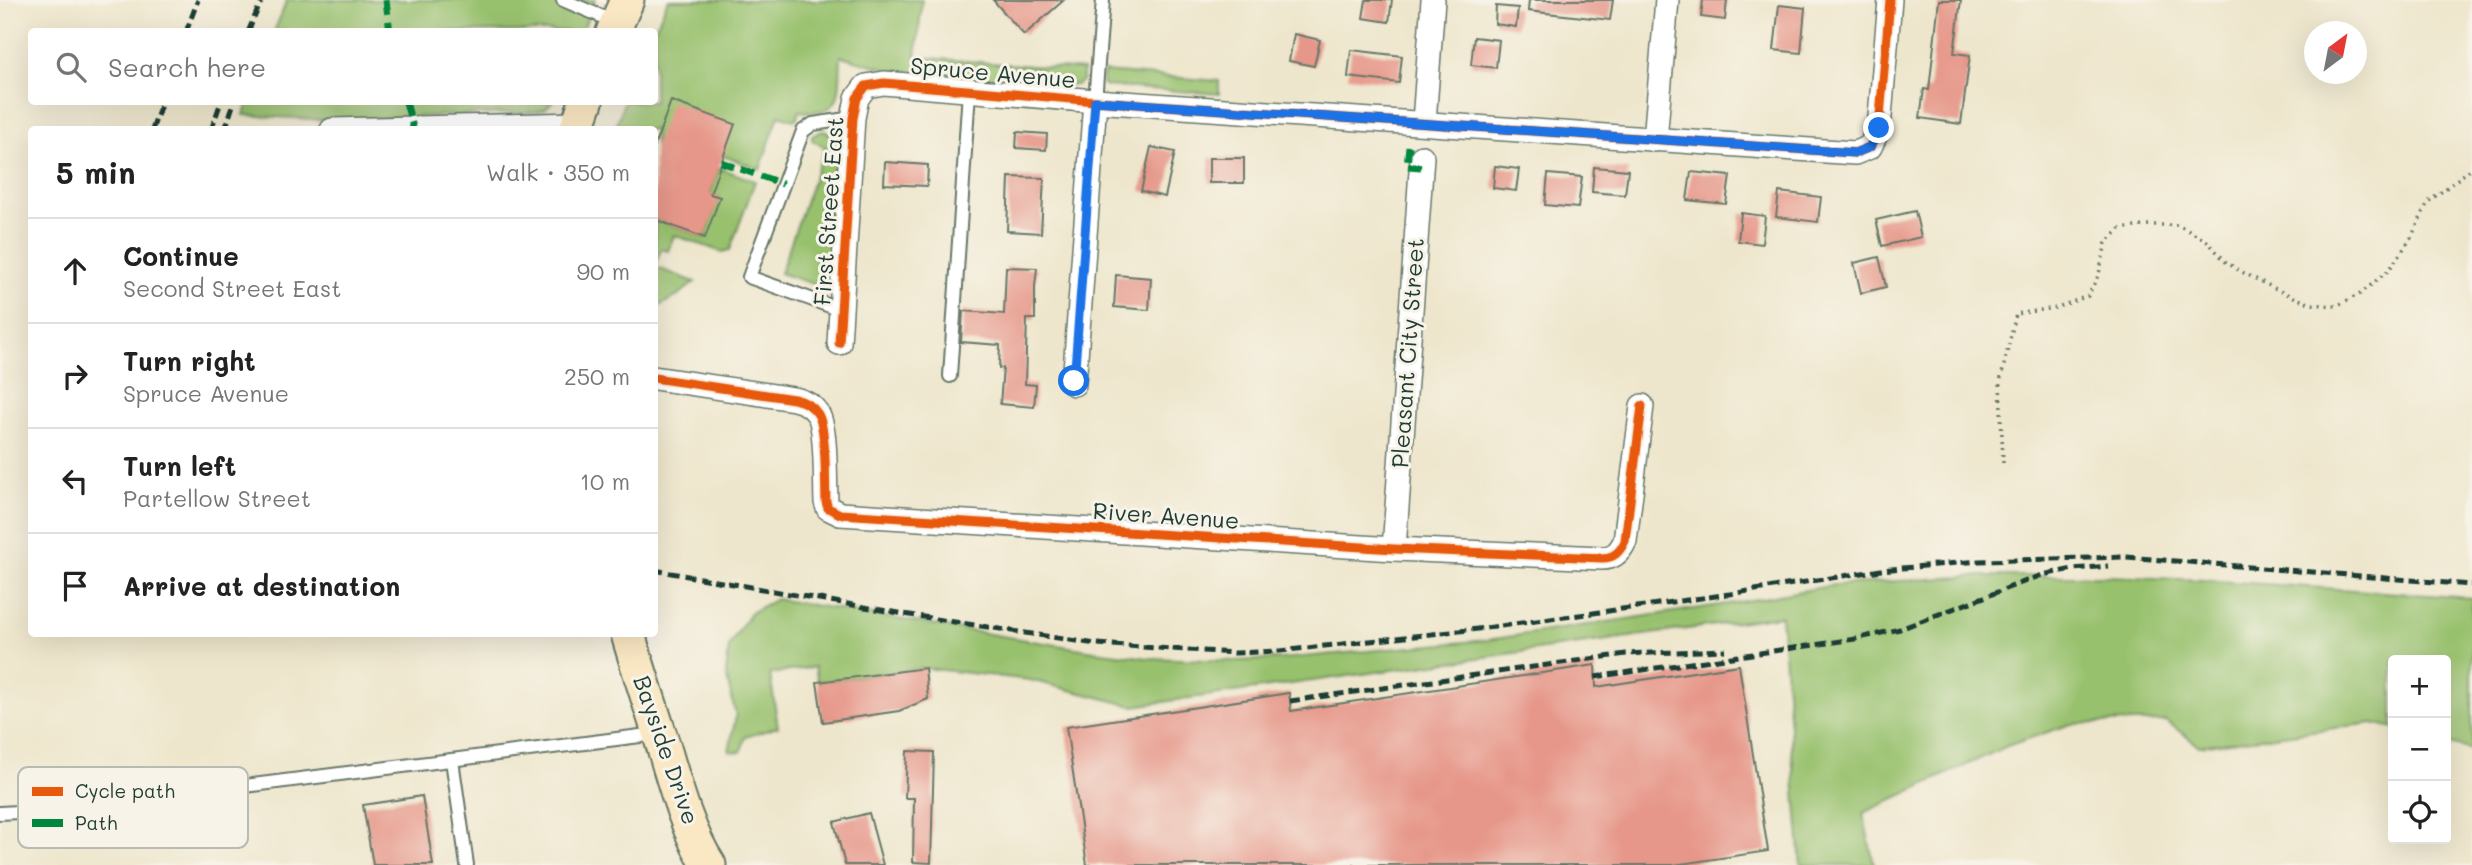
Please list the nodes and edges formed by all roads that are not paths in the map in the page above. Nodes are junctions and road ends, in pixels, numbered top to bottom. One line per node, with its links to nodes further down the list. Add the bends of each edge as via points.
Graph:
1 (563, 0): 6 (lane)
2 (1103, 0): 9 (lane)
3 (1433, 0): 12 (street)
4 (1667, 0): 14 (street)
5 (1889, 0): 14 (street, Spruce Avenue, via 1879,128 1870,147 1855,153)
6 (619, 18)
7 (866, 86): 8 (street, Spruce Avenue, via 884,83); 11 (street, First Street East, via 857,98)
8 (969, 91): 9 (street, Spruce Avenue); 18 (lane)
9 (1095, 101): 12 (street, Spruce Avenue); 20 (street)
10 (579, 118): 13 (street)
11 (853, 118): 16 (street, First Street East); 16 (lane, via 813,124 803,131 749,277)
12 (1424, 122): 14 (street, Spruce Avenue)
13 (414, 126)
14 (1655, 140)
15 (1422, 157): 22 (street, Pleasant City Street)
16 (841, 310): 17 (street, First Street East)
17 (839, 342)
18 (950, 376)
19 (658, 378): 22 (street, River Avenue, via 794,398 810,405 822,425 826,502 840,514)
20 (1074, 384)
21 (1642, 406): 22 (street, River Avenue, via 1625,541 1615,555)
22 (1394, 549)
23 (629, 637): 24 (main road, Bayside Drive)
24 (659, 734): 25 (lane); 30 (main road, Bayside Drive)
25 (452, 760): 26 (lane); 29 (lane)
26 (248, 786)
27 (18, 812): 28 (lane)
28 (0, 813)
29 (467, 865)
30 (709, 865)

